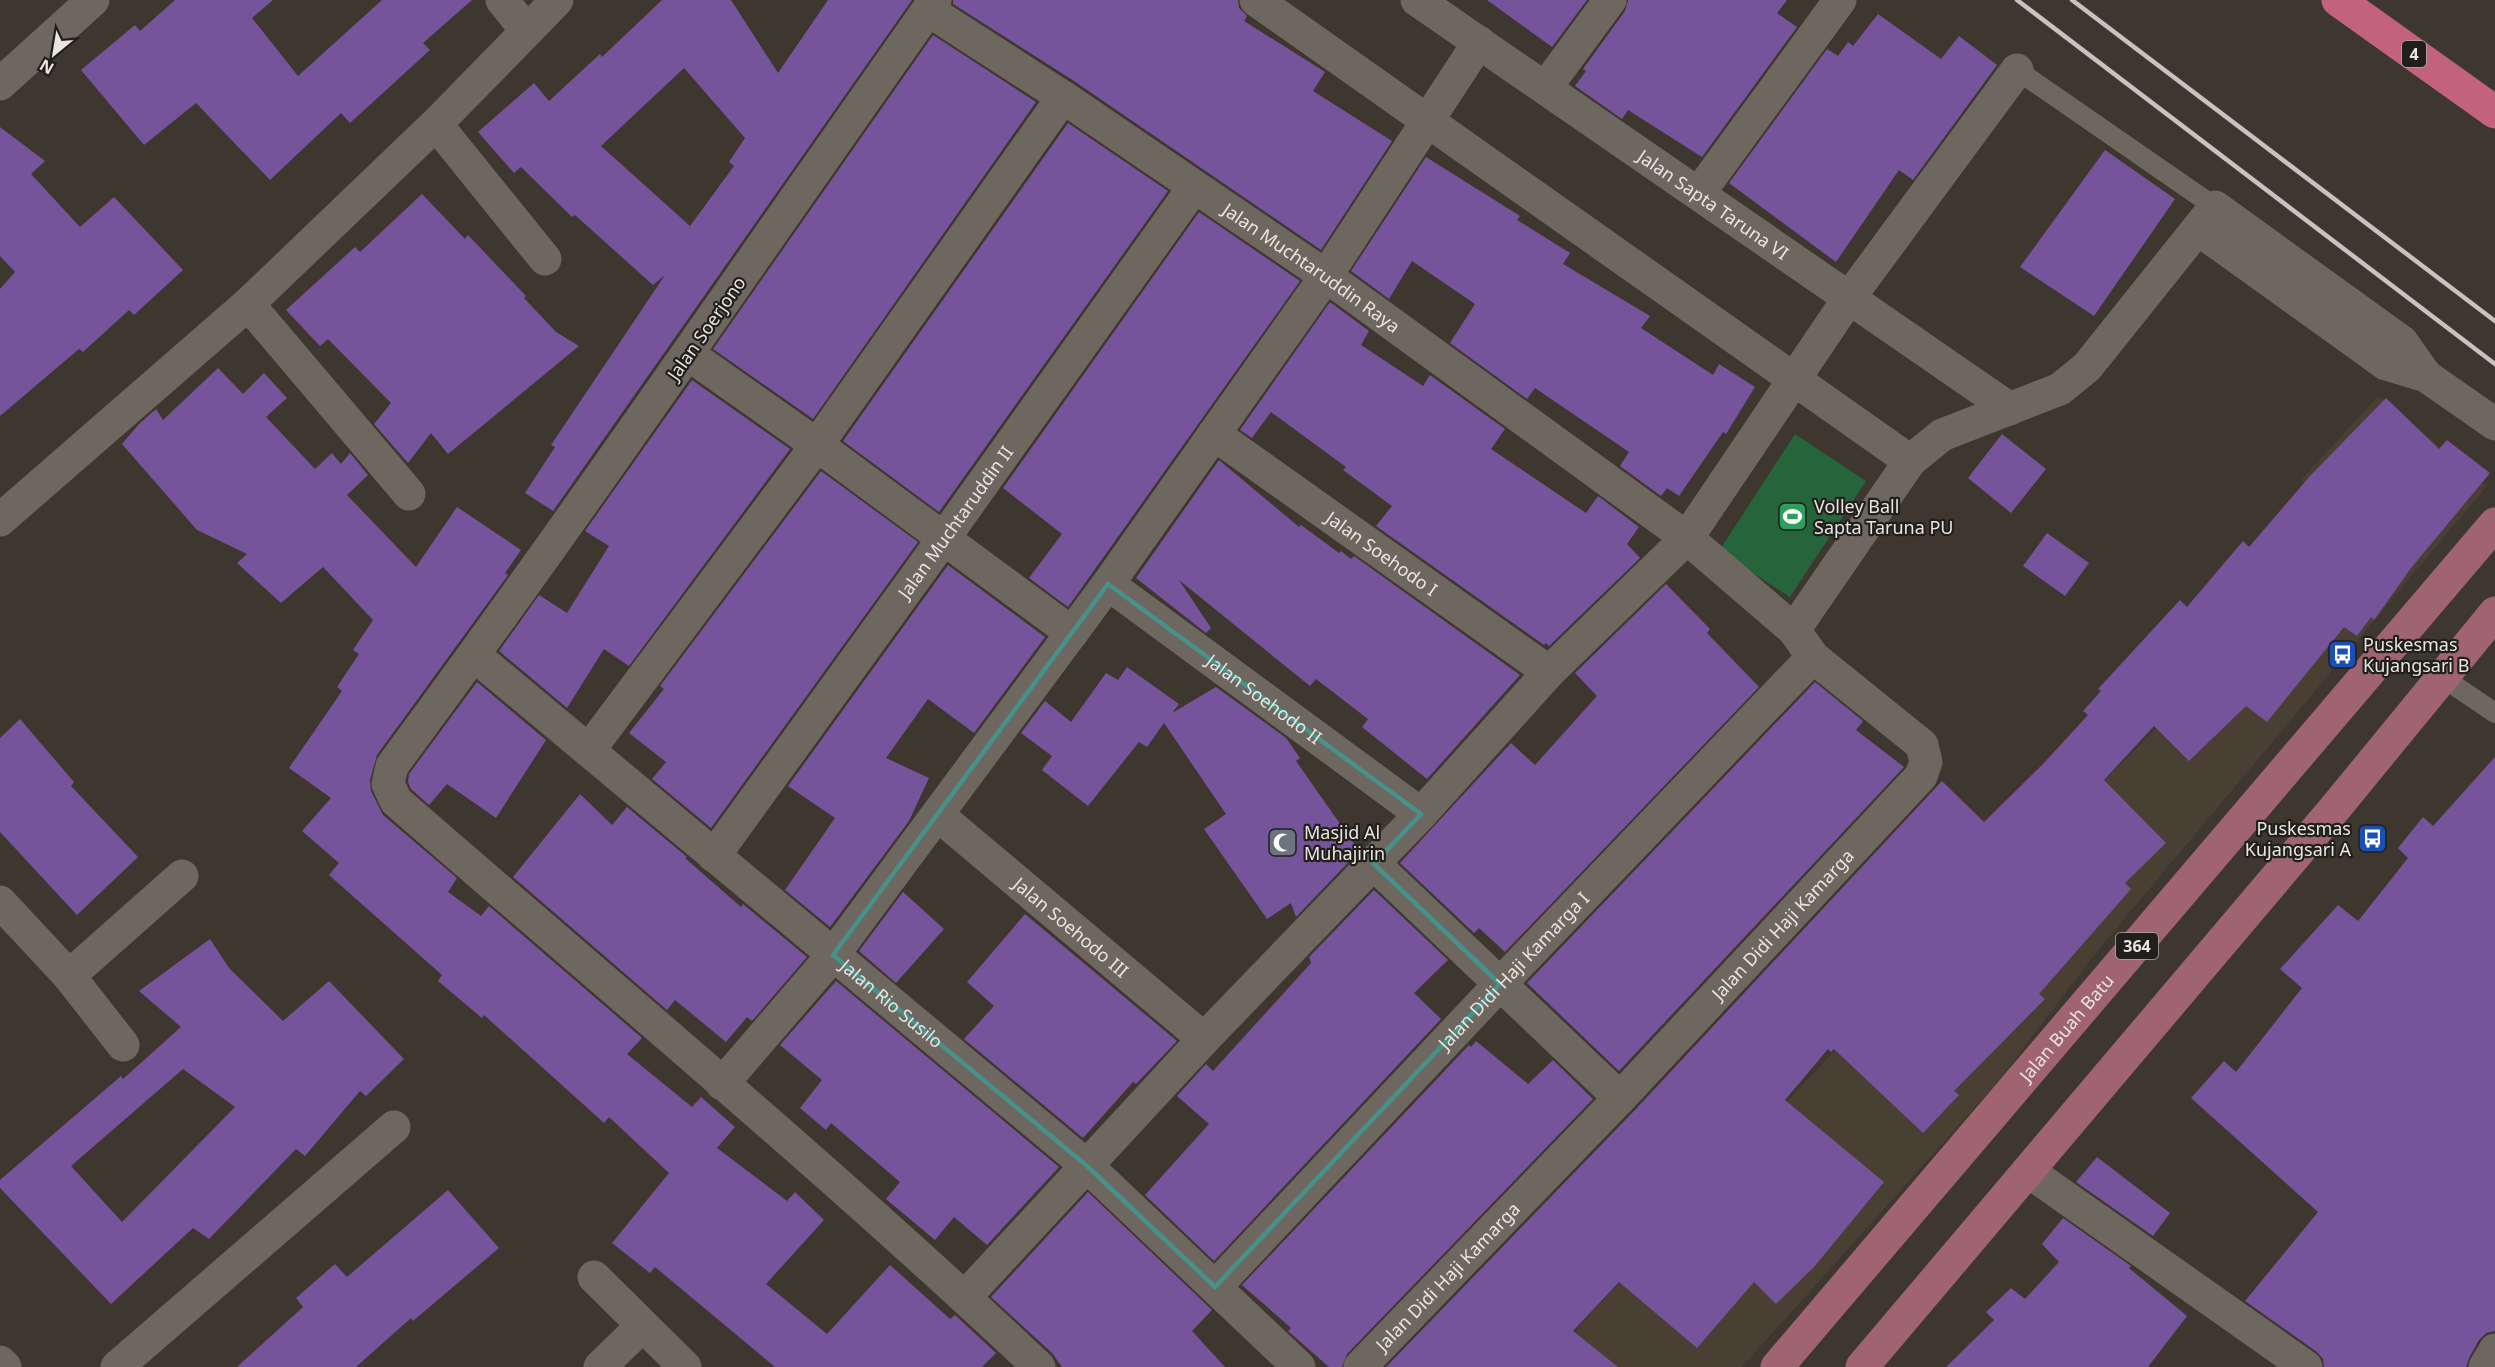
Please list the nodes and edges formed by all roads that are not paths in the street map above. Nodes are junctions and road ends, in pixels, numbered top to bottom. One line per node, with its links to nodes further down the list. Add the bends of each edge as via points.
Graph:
1 (93, 0): 13 (street)
2 (502, 0): 10 (street)
3 (557, 0): 10 (street)
4 (1256, 0): 17 (street)
5 (1416, 0): 11 (street, Jalan Sapta Taruna VI)
6 (1610, 0): 14 (street)
7 (1840, 0): 20 (street)
8 (2337, 0): 16 (highway, 4)
9 (932, 5): 15 (street, Jalan Muchtaruddin Raya); 26 (street, Jalan Soerjono)
10 (527, 31): 18 (street)
11 (1479, 42): 14 (street, Jalan Sapta Taruna VI); 17 (street)
12 (2017, 70): 21 (lane); 24 (street)
13 (0, 84)
14 (1546, 87): 20 (street, Jalan Sapta Taruna VI)
15 (1063, 97): 19 (street, Jalan Muchtaruddin Raya); 31 (street)
16 (2493, 111)
17 (1428, 120): 23 (street); 27 (street)
18 (436, 124): 22 (street); 25 (street)
19 (1194, 187): 23 (street, Jalan Muchtaruddin Raya); 36 (street, Jalan Muchtaruddin II)
20 (1699, 193): 24 (street, Jalan Sapta Taruna VI)
21 (2207, 218): 28 (street, via 2087,367 2060,389); 29 (street, via 2386,364 2426,376)
22 (544, 259)
23 (1326, 276): 30 (street); 37 (street, Jalan Muchtaruddin Raya)
24 (1849, 297): 27 (street); 28 (street, Jalan Sapta Taruna VI)
25 (248, 304): 33 (street); 34 (street)
26 (688, 354): 31 (street); 42 (street, Jalan Soerjono)
27 (1794, 379): 32 (street); 37 (street)
28 (2010, 409): 32 (street, via 1942,435)
29 (2495, 424)
30 (1214, 434): 38 (street); 44 (street, Jalan Soehodo I)
31 (817, 445): 36 (street); 47 (street)
32 (1910, 461): 40 (street)
33 (409, 494)
34 (0, 520)
35 (2495, 524): 77 (main road, Jalan Buah Batu / 364)
36 (944, 538): 41 (street); 50 (street, Jalan Muchtaruddin II)
37 (1687, 538): 40 (street, Jalan Muchtaruddin Raya); 44 (street)
38 (1108, 584): 41 (street); 48 (street, Jalan Soehodo II)
39 (2495, 613): 45 (main road)
40 (1794, 630): 43 (street, Jalan Didi Haji Kamarga)
41 (1072, 633): 49 (street)
42 (474, 655): 47 (street, Jalan Rio Susilo); 59 (street, Jalan Soerjono, via 392,766 388,784 396,801)
43 (1813, 657): 56 (street, Jalan Didi Haji Kamarga I); 60 (street, Jalan Didi Haji Kamarga, via 1922,745 1926,762 1921,776)
44 (1549, 672): 48 (street)
45 (2442, 677): 46 (lane); 63 (main road)
46 (2495, 713)
47 (589, 750): 50 (street, Jalan Rio Susilo)
48 (1421, 814): 51 (street)
49 (938, 815): 54 (street); 57 (street, Jalan Soehodo III)
50 (714, 856): 54 (street, Jalan Rio Susilo)
51 (1374, 864): 56 (street); 57 (street)
52 (182, 876): 55 (street)
53 (0, 902): 55 (street)
54 (833, 955): 59 (street); 62 (street, Jalan Rio Susilo)
55 (69, 976): 58 (street)
56 (1500, 984): 60 (street); 65 (street, Jalan Didi Haji Kamarga I)
57 (1204, 1039): 62 (street)
58 (123, 1045)
59 (722, 1084): 66 (street, Jalan Soerjono)
60 (1620, 1098): 76 (street, Jalan Didi Haji Kamarga)
61 (394, 1127): 71 (street)
62 (1087, 1166): 65 (street, Jalan Rio Susilo); 66 (street)
63 (2028, 1171): 78 (main road); 79 (street)
64 (594, 1277): 67 (street)
65 (1215, 1287): 75 (street, Jalan Rio Susilo)
66 (965, 1297): 74 (street, Jalan Soerjono)
67 (642, 1326): 72 (street); 73 (street)
68 (2495, 1350): 80 (street)
69 (0, 1362): 70 (street)
70 (5, 1367)
71 (117, 1367)
72 (600, 1367)
73 (686, 1367)
74 (1039, 1367)
75 (1299, 1367)
76 (1360, 1367)
77 (1777, 1367)
78 (1862, 1367)
79 (2306, 1367)
80 (2485, 1367)

